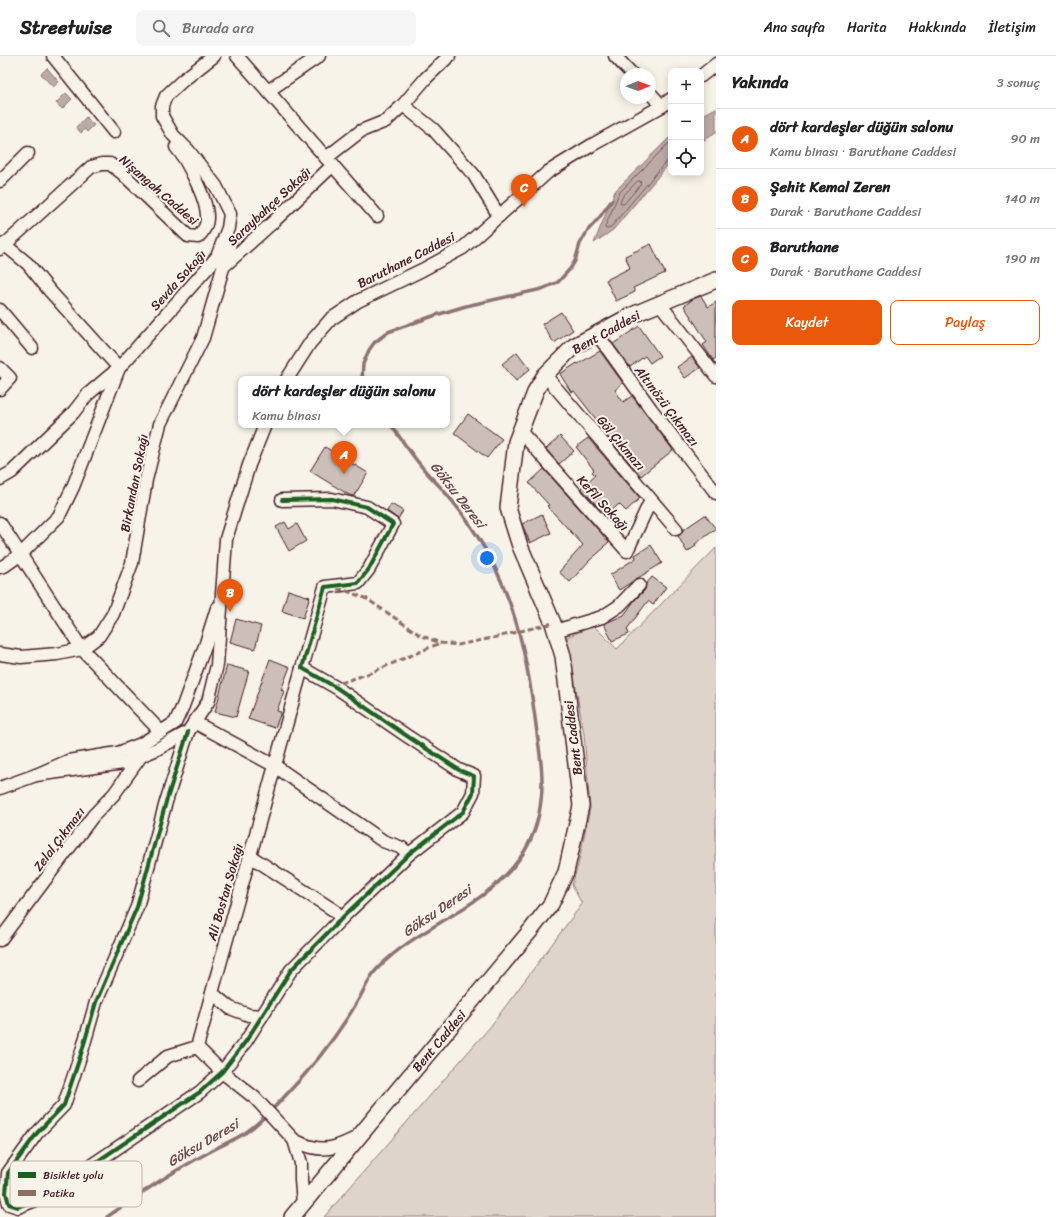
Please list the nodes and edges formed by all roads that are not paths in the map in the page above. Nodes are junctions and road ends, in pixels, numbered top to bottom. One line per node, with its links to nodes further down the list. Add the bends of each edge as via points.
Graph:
1 (53, 56): 15 (street)
2 (214, 56): 14 (street, via 166,96 162,106)
3 (237, 56): 10 (street)
4 (319, 56): 10 (street)
5 (449, 56): 13 (street, Saraybahçe Sokağı)
6 (615, 56): 8 (street)
7 (716, 64): 9 (street)
8 (626, 68)
9 (704, 74)
10 (268, 91): 17 (street)
11 (656, 96): 12 (street)
12 (667, 102): 21 (street, Baruthane Caddesi, via 548,172)
13 (403, 105): 17 (street, Saraybahçe Sokağı, via 386,121 361,131); 21 (street, via 433,129 474,175)
14 (162, 117): 19 (street, via 172,134 216,186); 22 (street, Nişangah Caddesi, via 167,135 194,176 204,203 207,218 203,232 198,237 188,236 122,173 110,164 102,164 91,167)
15 (114, 132)
16 (28, 154): 18 (street)
17 (330, 162): 20 (street); 23 (street, Saraybahçe Sokağı, via 272,223)
18 (0, 180)
19 (230, 214): 23 (street, Birkandan Sokağı, via 234,228); 30 (street, Sevda Sokaḡı, via 228,228 217,257)
20 (377, 216)
21 (499, 216): 32 (street, Baruthane Caddesi, via 463,248 358,301 331,319 310,344)
22 (2, 246): 30 (street, via 28,264)
23 (224, 267): 48 (street, Birkandan Sokağı, via 203,338 160,424 146,480 132,563 113,614 100,636)
24 (716, 280): 25 (street, Bent Caddesi)
25 (660, 304): 27 (street, Bent Caddesi, via 630,316); 33 (street)
26 (0, 310): 28 (street)
27 (597, 334): 31 (street, Bent Caddesi, via 574,346); 38 (street, Altınözü Çıkmazı)
28 (32, 348)
29 (0, 368): 34 (street, via 10,378)
30 (119, 368): 37 (street, Sevda Sokaḡı, via 87,395 74,413 18,467); 43 (street, via 73,487 59,516)
31 (545, 375): 36 (street, Bent Caddesi, via 536,390); 40 (street, Göl Çıkmazı)
32 (289, 376)
33 (716, 376)
34 (0, 389)
35 (264, 428): 46 (street, via 249,465 226,539)
36 (520, 432): 40 (street, Kefil Sokağı, via 627,551); 47 (street, Bent Caddesi, via 516,442 508,508 520,546)
37 (0, 479)
38 (716, 493)
39 (282, 500): 50 (street, Ali Bostan Sokağı, via 332,499 367,507 393,524 369,569 358,583 325,587)
40 (651, 500): 42 (street, Göl Çıkmazı)
41 (0, 523): 43 (street)
42 (676, 529)
43 (21, 554): 44 (street); 48 (street)
44 (0, 567)
45 (639, 585): 47 (street, via 619,606 602,617)
46 (223, 590): 51 (street, via 217,665 208,702); 52 (street, via 183,706 174,723)
47 (555, 631): 66 (street, Bent Caddesi, via 563,656 581,806 566,872 551,904)
48 (82, 649): 49 (street, Birkandan Sokağı, via 21,657); 52 (street)
49 (0, 654)
50 (302, 668): 54 (street, Ali Bostan Sokağı); 57 (street, via 337,688 459,770 474,776 473,793 463,812)
51 (191, 727): 53 (street); 54 (street); 68 (street, via 166,802 137,907 96,1002 64,1105 37,1133)
52 (161, 732): 55 (street, via 141,744 118,753 68,761)
53 (141, 756): 55 (street, via 124,763); 60 (street, Zelal Çıkmazı)
54 (274, 766): 57 (street, via 383,841 402,848); 58 (street, Ali Bostan Sokağı)
55 (36, 775): 56 (street)
56 (0, 788)
57 (409, 854): 59 (street)
58 (250, 856): 59 (street, via 335,911); 61 (street, Ali Bostan Sokağı)
59 (341, 919): 62 (street, via 291,970)
60 (0, 940)
61 (212, 993): 62 (street, via 230,1008); 63 (street, Ali Bostan Sokağı)
62 (262, 1016): 64 (street)
63 (197, 1047): 64 (street); 65 (street, via 168,1056)
64 (222, 1072): 67 (street, via 255,1098); 69 (street, via 200,1092)
65 (138, 1081)
66 (359, 1137): 67 (street, via 327,1149 313,1148); 71 (street, Bent Caddesi)
67 (294, 1140): 71 (street, via 301,1163)
68 (17, 1161)
69 (98, 1161)
70 (10, 1170): 72 (street, via 6,1193)
71 (303, 1204): 73 (street, Bent Caddesi)
72 (10, 1205)
73 (292, 1217)

